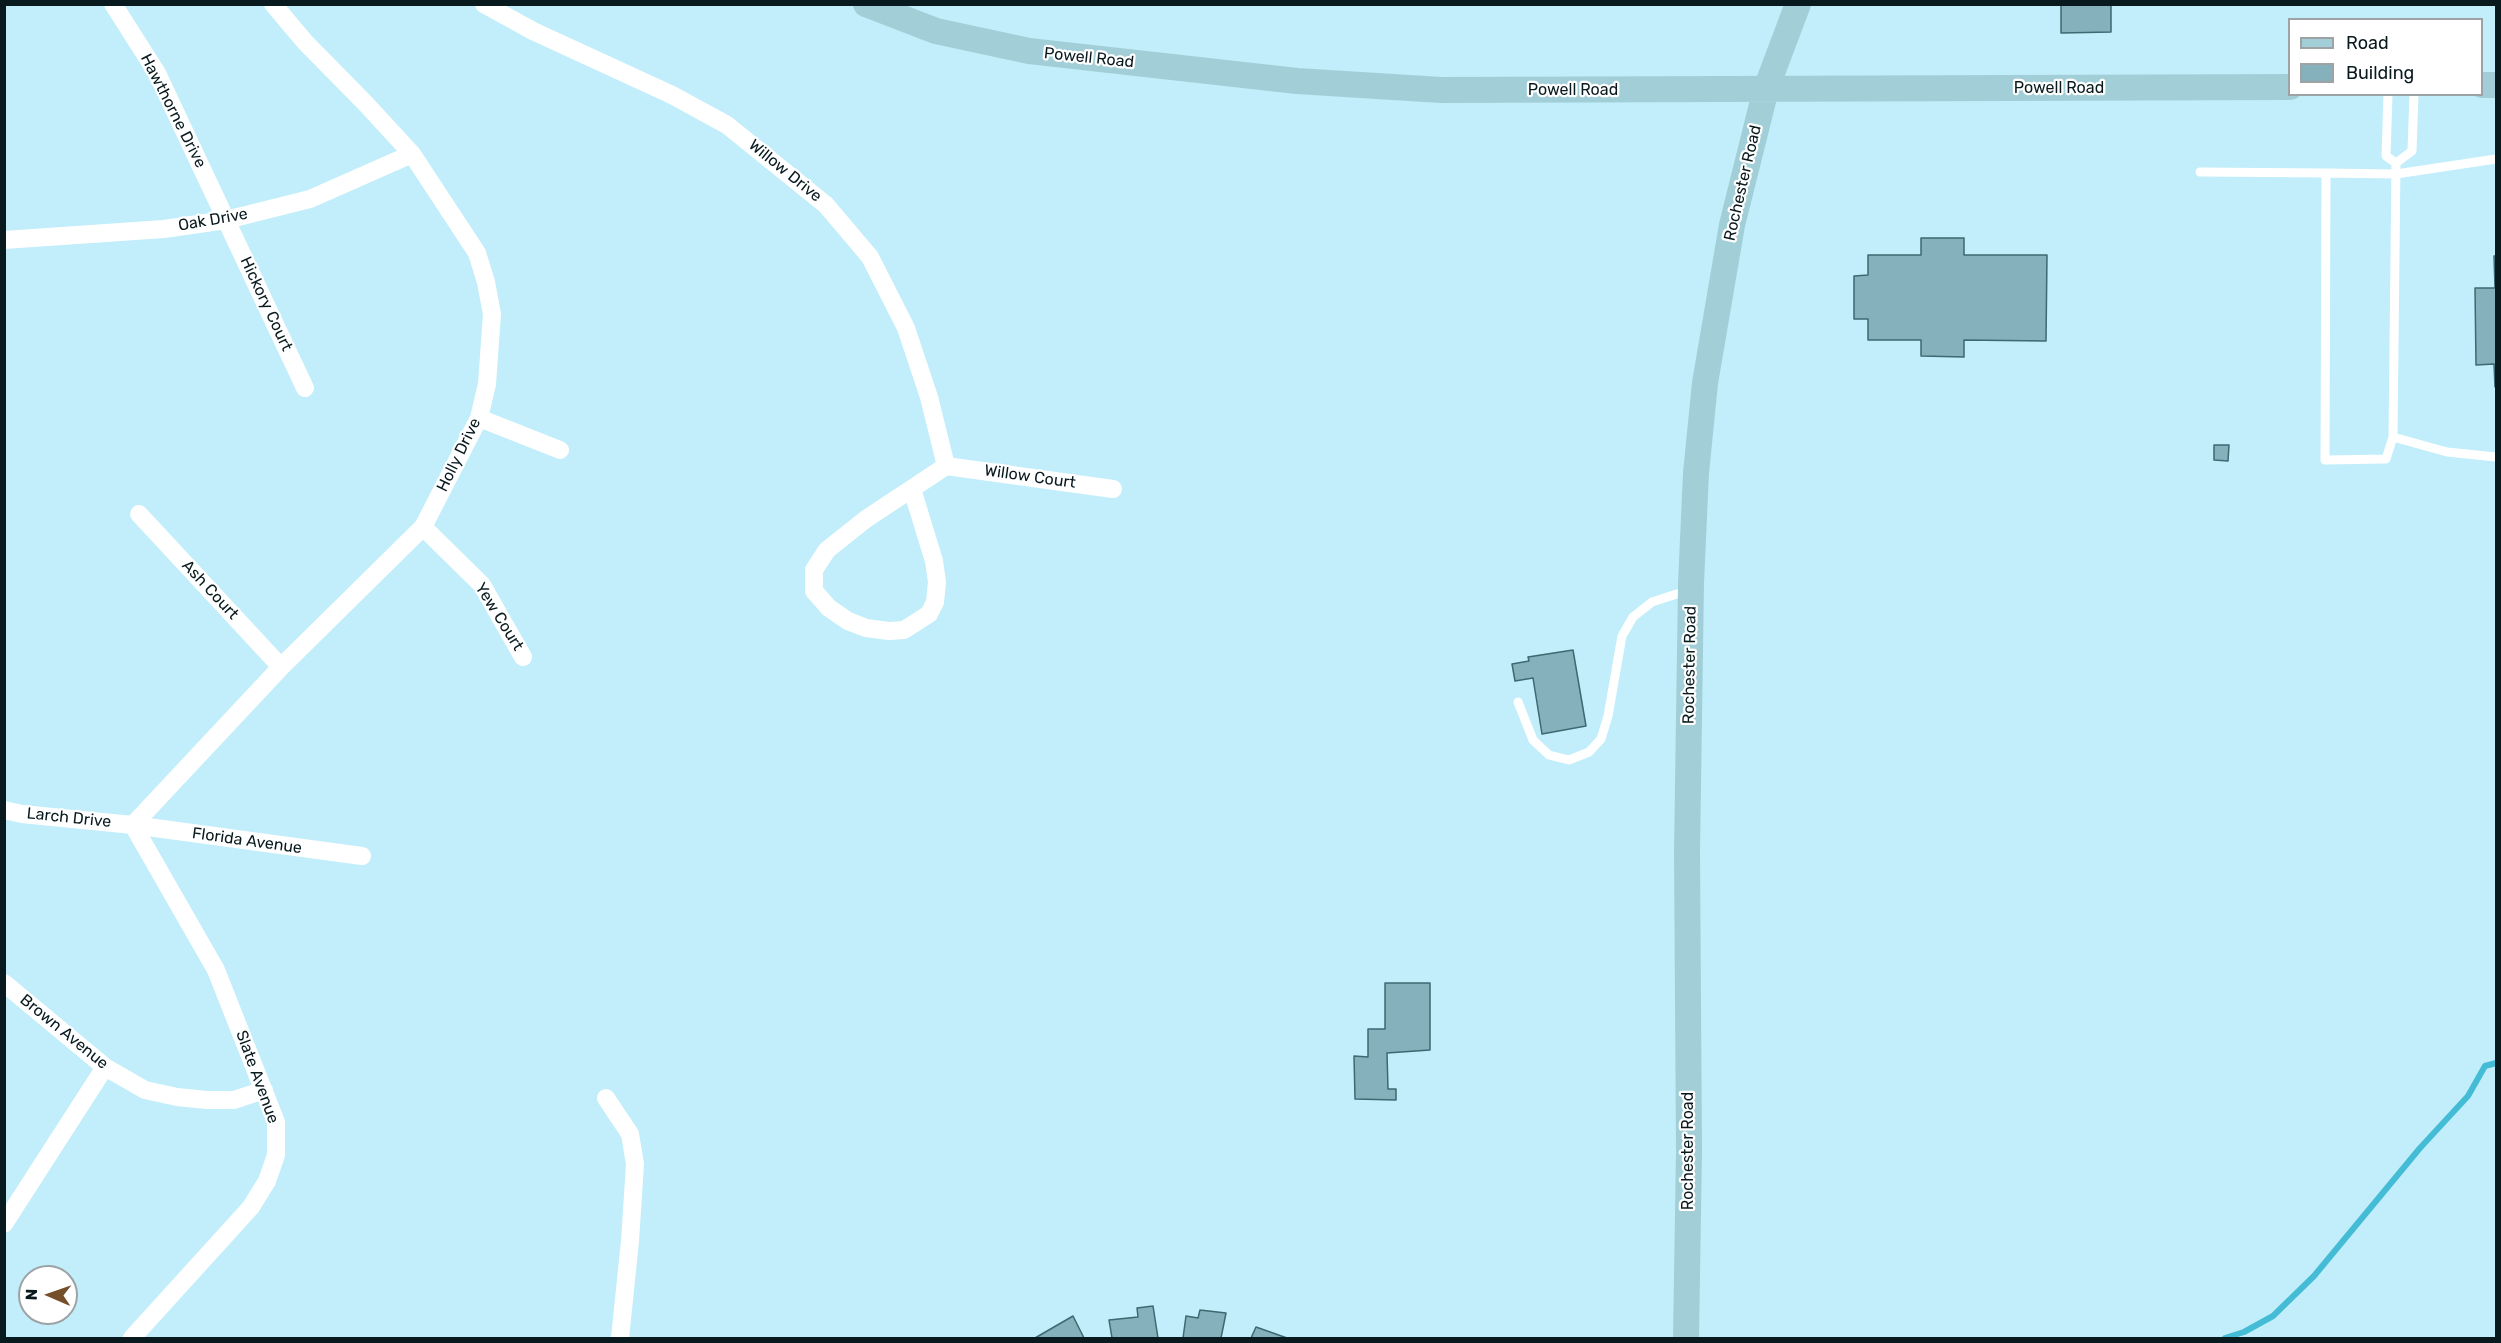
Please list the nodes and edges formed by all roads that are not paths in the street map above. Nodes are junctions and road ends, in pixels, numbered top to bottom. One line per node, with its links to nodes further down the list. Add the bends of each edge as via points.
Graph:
1 (113, 4): 16 (street, Hawthorne Drive, via 157,73)
2 (273, 4): 10 (street, Holly Drive)
3 (484, 4): 23 (street, Willow Drive, via 728,124 826,205 870,257 906,328)
4 (866, 4): 7 (street, Powell Road, via 936,31 1029,51 1297,81 1441,90)
5 (1798, 4): 7 (street, Rochester Road)
6 (2288, 87): 7 (street, Powell Road)
7 (1766, 89): 28 (street, Rochester Road, via 1732,225 1705,383 1696,473)
8 (2388, 96): 12 (lane, via 2386,156)
9 (2414, 96): 12 (lane, via 2412,151)
10 (412, 154): 16 (street, Oak Drive, via 310,199); 19 (street, Holly Drive, via 477,253 486,282 492,314 487,384)
11 (2496, 159): 15 (lane)
12 (2396, 162): 15 (lane)
13 (2200, 172): 14 (lane)
14 (2326, 173): 15 (lane); 20 (lane, via 2325,460 2386,459)
15 (2396, 174): 20 (lane)
16 (226, 220): 17 (street, Oak Drive, via 164,229); 18 (street, Hickory Court)
17 (4, 240)
18 (305, 388)
19 (479, 418): 21 (street); 27 (street, Holly Drive)
20 (2393, 437): 22 (lane, via 2447,452)
21 (560, 450)
22 (2496, 457)
23 (946, 466): 24 (street); 25 (street, Willow Court)
24 (912, 489): 24 (street, via 843,535 814,570 814,591 848,621 866,628 904,630 932,608 937,582 934,561)
25 (1113, 489)
26 (139, 514): 30 (street, Ash Court)
27 (423, 527): 29 (street, Yew Court, via 482,585); 30 (street, Holly Drive)
28 (1692, 590): 31 (lane, via 1652,602 1633,617 1622,636 1601,739 1589,752 1569,760 1549,755 1533,740); 42 (street, Rochester Road)
29 (524, 657)
30 (280, 667): 33 (street, Holly Drive)
31 (1518, 702)
32 (4, 810): 33 (street, Larch Drive)
33 (133, 825): 34 (street, Florida Avenue); 37 (street, Slate Avenue, via 216,970)
34 (362, 856)
35 (4, 983): 36 (street, Brown Avenue)
36 (105, 1067): 37 (street, Brown Avenue, via 145,1090 177,1097 234,1100); 39 (street)
37 (264, 1090): 40 (street, Slate Avenue, via 276,1122 276,1155 267,1181 251,1207)
38 (606, 1098): 41 (street, via 630,1134 635,1164)
39 (4, 1224)
40 (132, 1338)
41 (620, 1338)
42 (1686, 1338)

